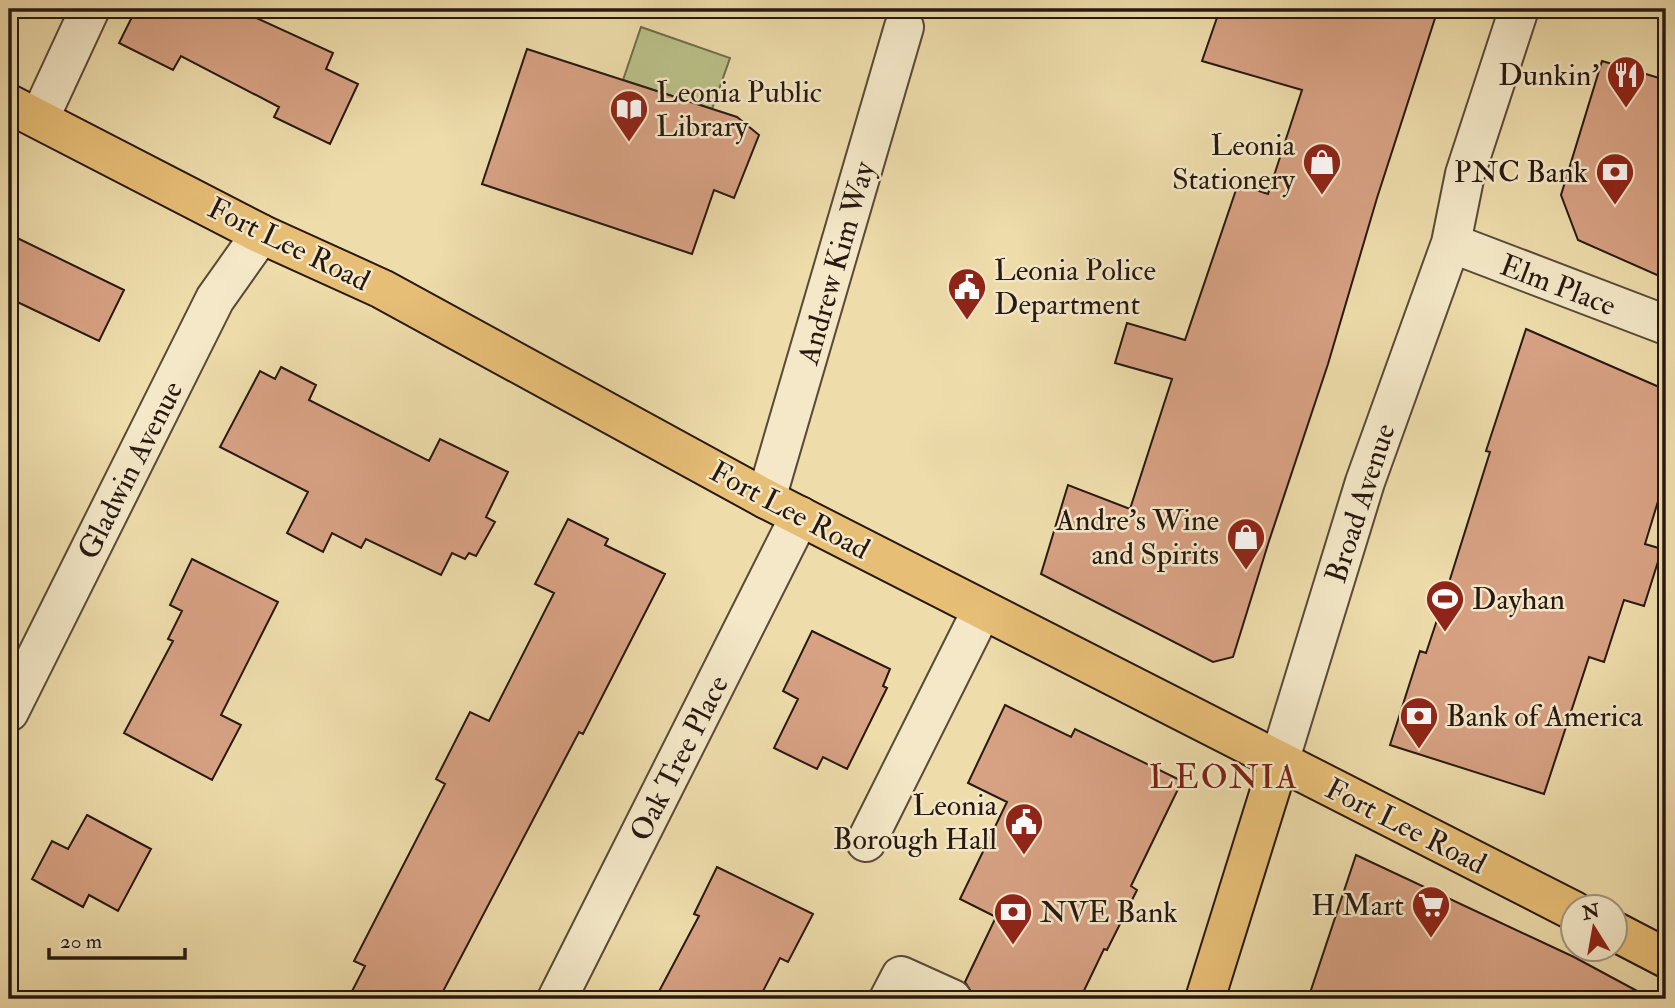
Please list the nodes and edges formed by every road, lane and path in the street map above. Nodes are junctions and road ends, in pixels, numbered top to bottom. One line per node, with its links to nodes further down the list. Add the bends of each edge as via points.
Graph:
1 (90, 9): 4 (street)
2 (1519, 9): 6 (street, Broad Avenue, via 1465,174)
3 (904, 27): 8 (street, Andrew Kim Way)
4 (24, 111): 5 (main road, Fort Lee Road)
5 (261, 234): 8 (main road, Fort Lee Road, via 382,289); 11 (street, Gladwin Avenue, via 215,299)
6 (1451, 243): 7 (street, Elm Place); 12 (street, Broad Avenue, via 1365,482)
7 (1666, 326)
8 (766, 499): 9 (main road, Fort Lee Road)
9 (800, 516): 10 (main road, Fort Lee Road); 17 (street, Oak Tree Place)
10 (982, 610): 12 (main road, Fort Lee Road); 13 (street)
11 (9, 712)
12 (1279, 762): 14 (main road, Fort Lee Road); 20 (main road, Broad Avenue)
13 (866, 842)
14 (1560, 904)
15 (1630, 940): 16 (main road)
16 (1666, 958)
17 (557, 999)
18 (889, 999): 19 (street, via 901,976)
19 (952, 999)
20 (1205, 999)

